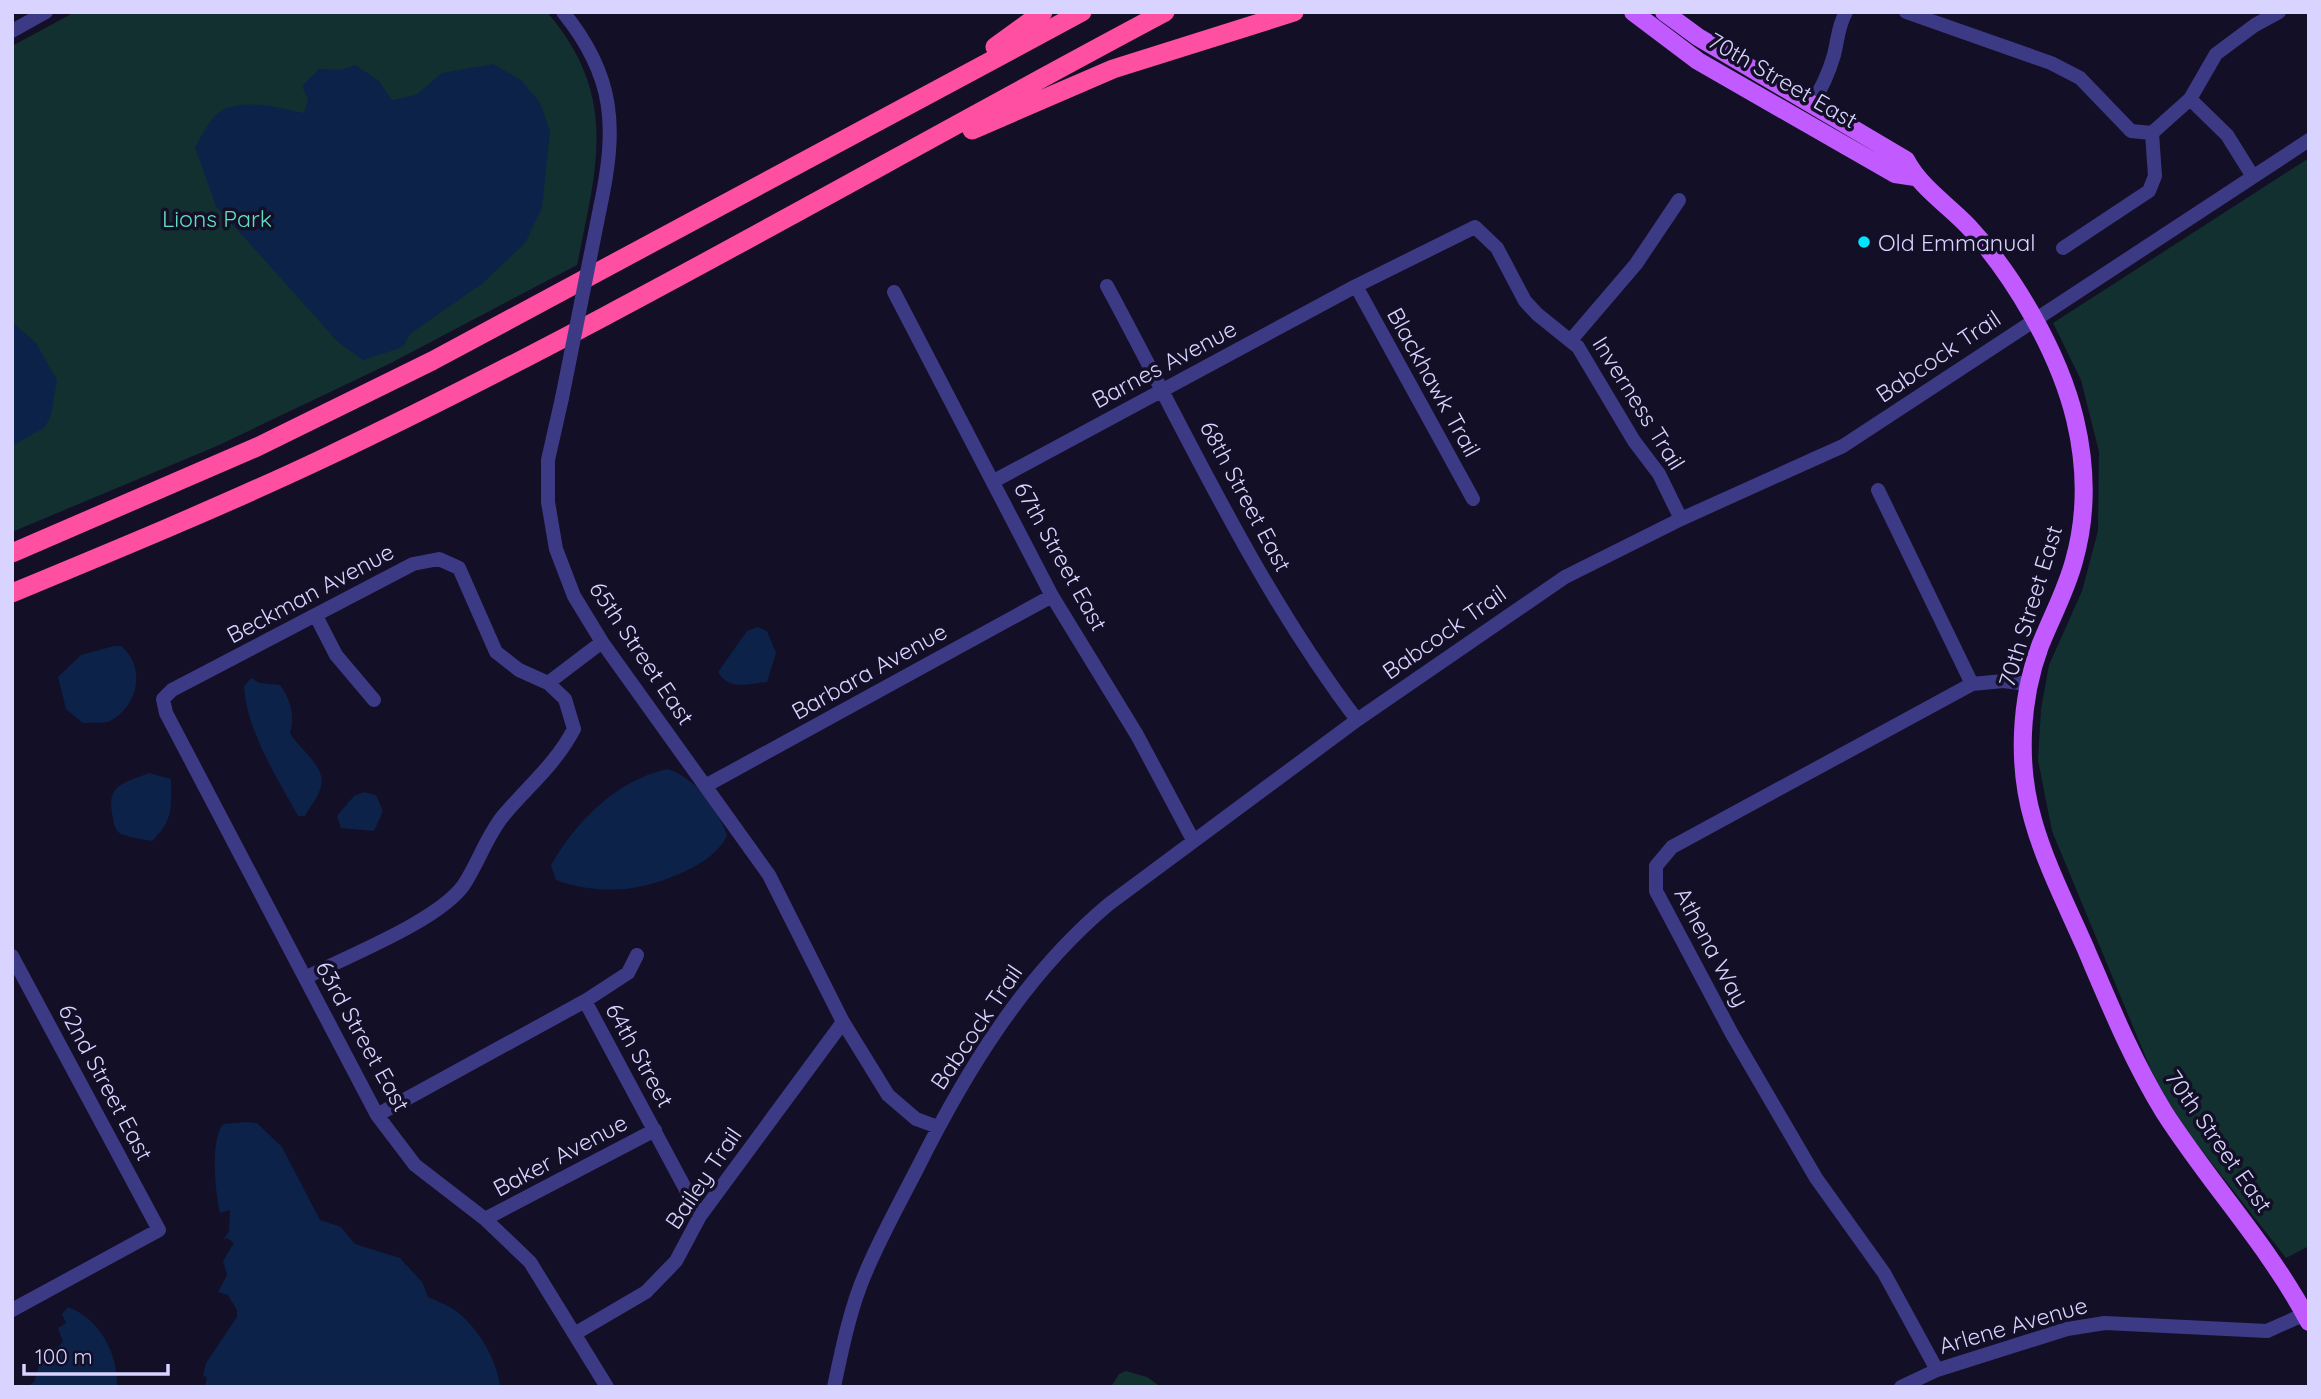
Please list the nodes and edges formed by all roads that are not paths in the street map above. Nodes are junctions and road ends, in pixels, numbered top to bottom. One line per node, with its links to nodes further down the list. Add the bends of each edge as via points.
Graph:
1 (563, 12): 39 (street, 65th Street East, bridge, via 585,41 606,93 611,130 610,159 548,460 548,502 556,549 574,596)
2 (1043, 12): 15 (highway)
3 (1082, 12): 15 (highway)
4 (1165, 12): 20 (highway)
5 (1294, 12): 20 (highway, via 1113,69 944,143)
6 (1633, 12): 22 (main road, 70th Street East, via 1698,61 1895,174)
7 (1664, 12): 17 (main road, 70th Street East)
8 (1846, 12): 17 (street, via 1825,79)
9 (1906, 12): 18 (street, via 2051,63 2080,78 2131,131)
10 (2244, 12): 13 (street)
11 (2279, 12): 13 (street)
12 (44, 13): 14 (street)
13 (2255, 25): 16 (street, via 2216,54)
14 (12, 31)
15 (933, 91): 35 (highway, via 432,362 257,447)
16 (2190, 99): 18 (street); 21 (street, via 2227,135)
17 (1811, 105): 22 (main road, 70th Street East, via 1906,160)
18 (2152, 133): 24 (street, via 2155,176 2150,191)
19 (2309, 141): 21 (street, Babcock Trail)
20 (921, 146): 36 (highway, via 422,410 254,490)
21 (2252, 175): 28 (street, Babcock Trail)
22 (1915, 177): 28 (main road, 70th Street East, via 1969,227 2007,273)
23 (1679, 200): 29 (street, via 1636,264)
24 (2063, 248)
25 (1107, 286): 30 (street, 68th Street East)
26 (1356, 286): 29 (street, Inverness Trail, via 1475,227 1497,248 1536,314); 30 (street, Barnes Avenue); 33 (street, Blackhawk Trail)
27 (894, 292): 31 (street, 67th Street East)
28 (2034, 320): 34 (street, Babcock Trail, via 1843,446); 42 (main road, 70th Street East, via 2075,418 2084,500 2074,563)
29 (1571, 340): 34 (street, Inverness Trail, via 1659,474)
30 (1163, 391): 31 (street, Barnes Avenue); 45 (street, 68th Street East, via 1279,608)
31 (993, 481): 37 (street, 67th Street East)
32 (1878, 490): 41 (street)
33 (1473, 499)
34 (1681, 519): 45 (street, Babcock Trail, via 1565,577)
35 (12, 553)
36 (12, 593)
37 (1052, 596): 46 (street, Barbara Avenue); 47 (street, 67th Street East, via 1137,735)
38 (316, 616): 40 (street, Beckman Avenue, via 413,564 439,559 459,568 496,652 519,670); 43 (street, Beckman Avenue, via 172,690); 44 (street, via 336,655)
39 (602, 642): 40 (street); 46 (street, 65th Street East)
40 (548, 683): 50 (street, via 565,699 574,729 560,756 503,817 462,886 435,912)
41 (1972, 684): 42 (street, Athena Way); 61 (street, Athena Way, via 1672,847 1656,866 1656,891 1732,1034 1816,1178 1884,1273)
42 (2028, 684): 59 (main road, 70th Street East, via 2023,747 2033,821 2126,1042 2165,1114 2265,1249)
43 (163, 699): 50 (street, 63rd Street East, via 166,713)
44 (374, 700)
45 (1357, 720): 47 (street, Babcock Trail)
46 (707, 785): 52 (street, 65th Street East, via 769,876)
47 (1193, 840): 54 (street, Babcock Trail, via 1081,927 1041,970 1003,1018)
48 (637, 955): 51 (street, via 628,974)
49 (12, 956): 58 (street, 62nd Street East, via 159,1230)
50 (305, 978): 53 (street, 63rd Street East)
51 (585, 1001): 53 (street); 55 (street, 64th Street)
52 (843, 1022): 54 (street, 65th Street East, via 888,1095 916,1119); 56 (street, Bailey Trail)
53 (377, 1115): 57 (street, 63rd Street East, via 415,1165)
54 (938, 1127): 63 (street, Babcock Trail, via 864,1276)
55 (655, 1130): 56 (street, 64th Street); 57 (street, Baker Avenue)
56 (700, 1216): 60 (street, Bailey Trail, via 676,1261 646,1292)
57 (485, 1220): 60 (street, 63rd Street East, via 530,1262)
58 (12, 1310)
59 (2307, 1318): 61 (street, Arlene Avenue, via 2267,1331 2105,1323 2067,1329)
60 (576, 1334): 62 (street, 63rd Street East)
61 (1937, 1370): 64 (street, Arlene Avenue)
62 (607, 1387)
63 (834, 1387)
64 (1900, 1387)

